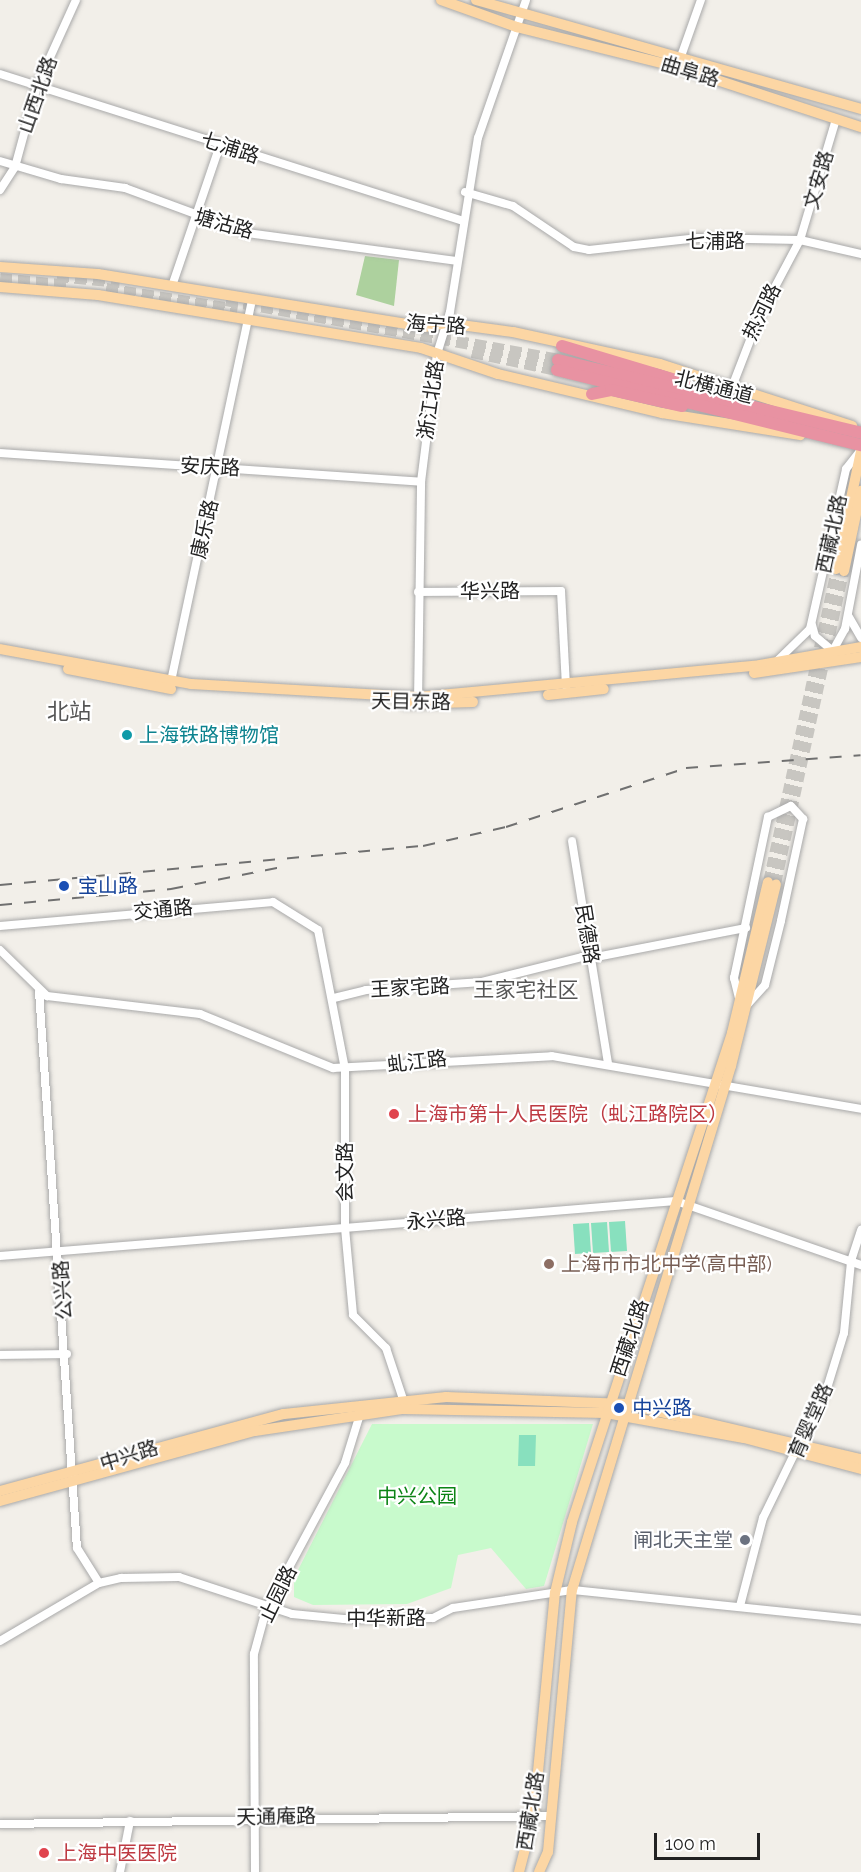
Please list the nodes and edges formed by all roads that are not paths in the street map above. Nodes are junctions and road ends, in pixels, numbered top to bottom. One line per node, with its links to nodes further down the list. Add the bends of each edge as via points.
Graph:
1 (75, 0): 10 (street, 山西北路)
2 (441, 0): 7 (main road, 曲阜路)
3 (476, 0): 6 (main road, 曲阜路)
4 (525, 0): 6 (street, 浙江北路)
5 (702, 0): 8 (street)
6 (522, 14): 7 (street, 浙江北路); 8 (main road, 曲阜路)
7 (517, 27): 8 (main road, 曲阜路); 18 (street, 浙江北路, via 485,115)
8 (679, 63): 11 (main road, 曲阜路); 12 (main road, 曲阜路)
9 (0, 74): 10 (street, 七浦路)
10 (37, 86): 14 (street, 七浦路); 16 (street, 山西北路)
11 (861, 109)
12 (836, 119): 13 (main road, 曲阜路); 21 (street, 文安路)
13 (861, 127)
14 (220, 145): 19 (street); 20 (street, 七浦路)
15 (0, 161): 16 (street, 塘沽路)
16 (15, 167): 17 (street, 山西北路); 19 (street, 塘沽路, via 125,188)
17 (0, 190)
18 (465, 192): 20 (street, 浙江北路); 21 (street, 七浦路, via 513,206 574,247 589,250 698,238)
19 (198, 219): 23 (street, 塘沽路, via 262,236); 25 (street)
20 (461, 220): 23 (street, 浙江北路)
21 (800, 240): 22 (street, 七浦路); 32 (street, 热河路, via 754,327)
22 (861, 254)
23 (456, 261): 29 (street, 浙江北路)
24 (0, 267): 25 (main road, 海宁路)
25 (172, 286): 27 (main road, 海宁路)
26 (0, 287): 28 (main road, 海宁路, via 82,293)
27 (252, 299): 28 (street, 康乐路); 29 (main road, 海宁路, via 424,327)
28 (248, 319): 31 (main road, 海宁路); 40 (street, 康乐路)
29 (446, 323): 30 (main road, 海宁路); 31 (street, 浙江北路)
30 (561, 346): 32 (main road, 海宁路, via 649,362); 33 (highway, via 682,381)
31 (437, 354): 34 (main road, 海宁路); 41 (street, 浙江北路)
32 (732, 387): 37 (main road, 海宁路)
33 (695, 392): 35 (highway, 北横通道, via 558,365); 36 (highway, 北横通道)
34 (592, 394): 35 (highway, via 611,390 676,406); 38 (main road, 海宁路, via 662,413)
35 (711, 406): 36 (highway, 北横通道)
36 (746, 410): 37 (highway, 北横通道); 38 (highway, 北横通道)
37 (861, 431)
38 (861, 449): 42 (main road, 西藏北路, via 840,570); 46 (street, 西藏北路, via 846,469)
39 (0, 453): 40 (street, 安庆路)
40 (219, 467): 41 (street, 安庆路); 58 (street, 康乐路)
41 (421, 482): 44 (street, 浙江北路)
42 (861, 491)
43 (861, 545): 45 (street, 西藏北路)
44 (418, 592): 59 (street, 华兴路, via 561,591); 60 (street, 浙江北路)
45 (848, 613): 47 (street); 48 (street, 西藏北路)
46 (812, 622): 49 (street); 56 (street, 西藏北路, via 798,646)
47 (861, 638)
48 (841, 639): 49 (street); 52 (street, 西藏北路)
49 (821, 643): 52 (street)
50 (861, 647): 52 (main road, 天目东路)
51 (0, 649): 58 (main road, 天目东路)
52 (833, 652): 55 (street); 56 (main road, 天目东路); 57 (street, 西藏北路)
53 (0, 656): 58 (main road, 天目东路)
54 (861, 657): 55 (main road, 天目东路)
55 (846, 661): 57 (main road, 天目东路)
56 (773, 663): 59 (main road, 天目东路)
57 (824, 664): 60 (main road, 天目东路)
58 (170, 685): 60 (main road, 天目东路)
59 (566, 686): 60 (main road, 天目东路)
60 (418, 701)
61 (572, 841): 67 (street, 民德路)
62 (772, 883): 70 (main road, 西藏北路)
63 (0, 927): 65 (street, 交通路, via 273,902)
64 (746, 928): 67 (street, 王家宅路); 70 (street, via 734,978); 70 (street, via 768,817 796,808 803,819 765,985)
65 (318, 930): 69 (street, 会文路)
66 (0, 951): 68 (street, 虬江路)
67 (590, 957): 69 (street, 王家宅路, via 482,982 366,990); 71 (street, 民德路)
68 (39, 991): 72 (street, 虬江路, via 76,1003 207,1016 306,1060); 79 (street, 公兴路)
69 (334, 998): 72 (street, 会文路)
70 (744, 1004): 73 (main road, 西藏北路)
71 (608, 1063): 72 (street, 虬江路, via 521,1055); 73 (street, 虬江路)
72 (345, 1069): 77 (street, 会文路)
73 (720, 1084): 74 (street, 虬江路); 75 (main road, 西藏北路); 76 (main road, 西藏北路)
74 (861, 1109)
75 (676, 1201): 76 (street, 永兴路); 77 (street, 永兴路); 86 (main road, 西藏北路)
76 (688, 1203): 81 (street, 永兴路); 87 (main road, 西藏北路)
77 (345, 1228): 79 (street, 永兴路); 85 (street, 会文路, via 355,1320 386,1348)
78 (861, 1230): 81 (street, 育婴堂路)
79 (60, 1252): 80 (street, 永兴路); 83 (street, 公兴路)
80 (0, 1256)
81 (851, 1261): 82 (street, 永兴路); 91 (street, 育婴堂路, via 844,1333)
82 (861, 1265)
83 (67, 1354): 84 (street); 94 (street, 公兴路)
84 (0, 1355)
85 (404, 1399): 86 (main road, 中兴路); 88 (main road, 中兴路)
86 (609, 1401): 87 (main road, 中兴路); 89 (main road, 西藏北路)
87 (626, 1404): 90 (main road, 西藏北路); 91 (main road, 中兴路)
88 (361, 1407): 89 (main road, 中兴路); 94 (main road, 中兴路); 100 (street, 止园路, via 338,1478)
89 (606, 1413): 90 (main road, 中兴路); 99 (main road, 西藏北路)
90 (622, 1415): 91 (main road, 中兴路); 98 (main road, 西藏北路)
91 (800, 1448): 92 (main road, 中兴路); 93 (main road, 中兴路); 101 (street, 育婴堂路, via 763,1518)
92 (861, 1459)
93 (861, 1468)
94 (76, 1477): 95 (main road, 中兴路); 96 (main road, 中兴路); 97 (street, 公兴路, via 79,1557)
95 (0, 1491)
96 (0, 1501)
97 (99, 1583): 100 (street, 中华新路, via 179,1577); 103 (street, 中华新路)
98 (572, 1590): 99 (street, 中华新路); 101 (street, 中华新路); 106 (main road, 西藏北路)
99 (555, 1593): 100 (street, 中华新路, via 453,1608 433,1618 322,1617); 104 (main road, 西藏北路)
100 (268, 1605): 105 (street, 止园路, via 254,1654)
101 (740, 1606): 102 (street, 中华新路)
102 (861, 1620)
103 (0, 1641)
104 (534, 1814): 105 (street, 天通庵路); 106 (street, 天通庵路); 111 (main road, 西藏北路)
105 (255, 1816): 107 (street, 天通庵路); 110 (street, 止园路)
106 (551, 1816): 112 (main road, 西藏北路)
107 (130, 1821): 108 (street, 天通庵路); 109 (street)
108 (0, 1824)
109 (120, 1872)
110 (255, 1872)
111 (519, 1872)
112 (539, 1872)

